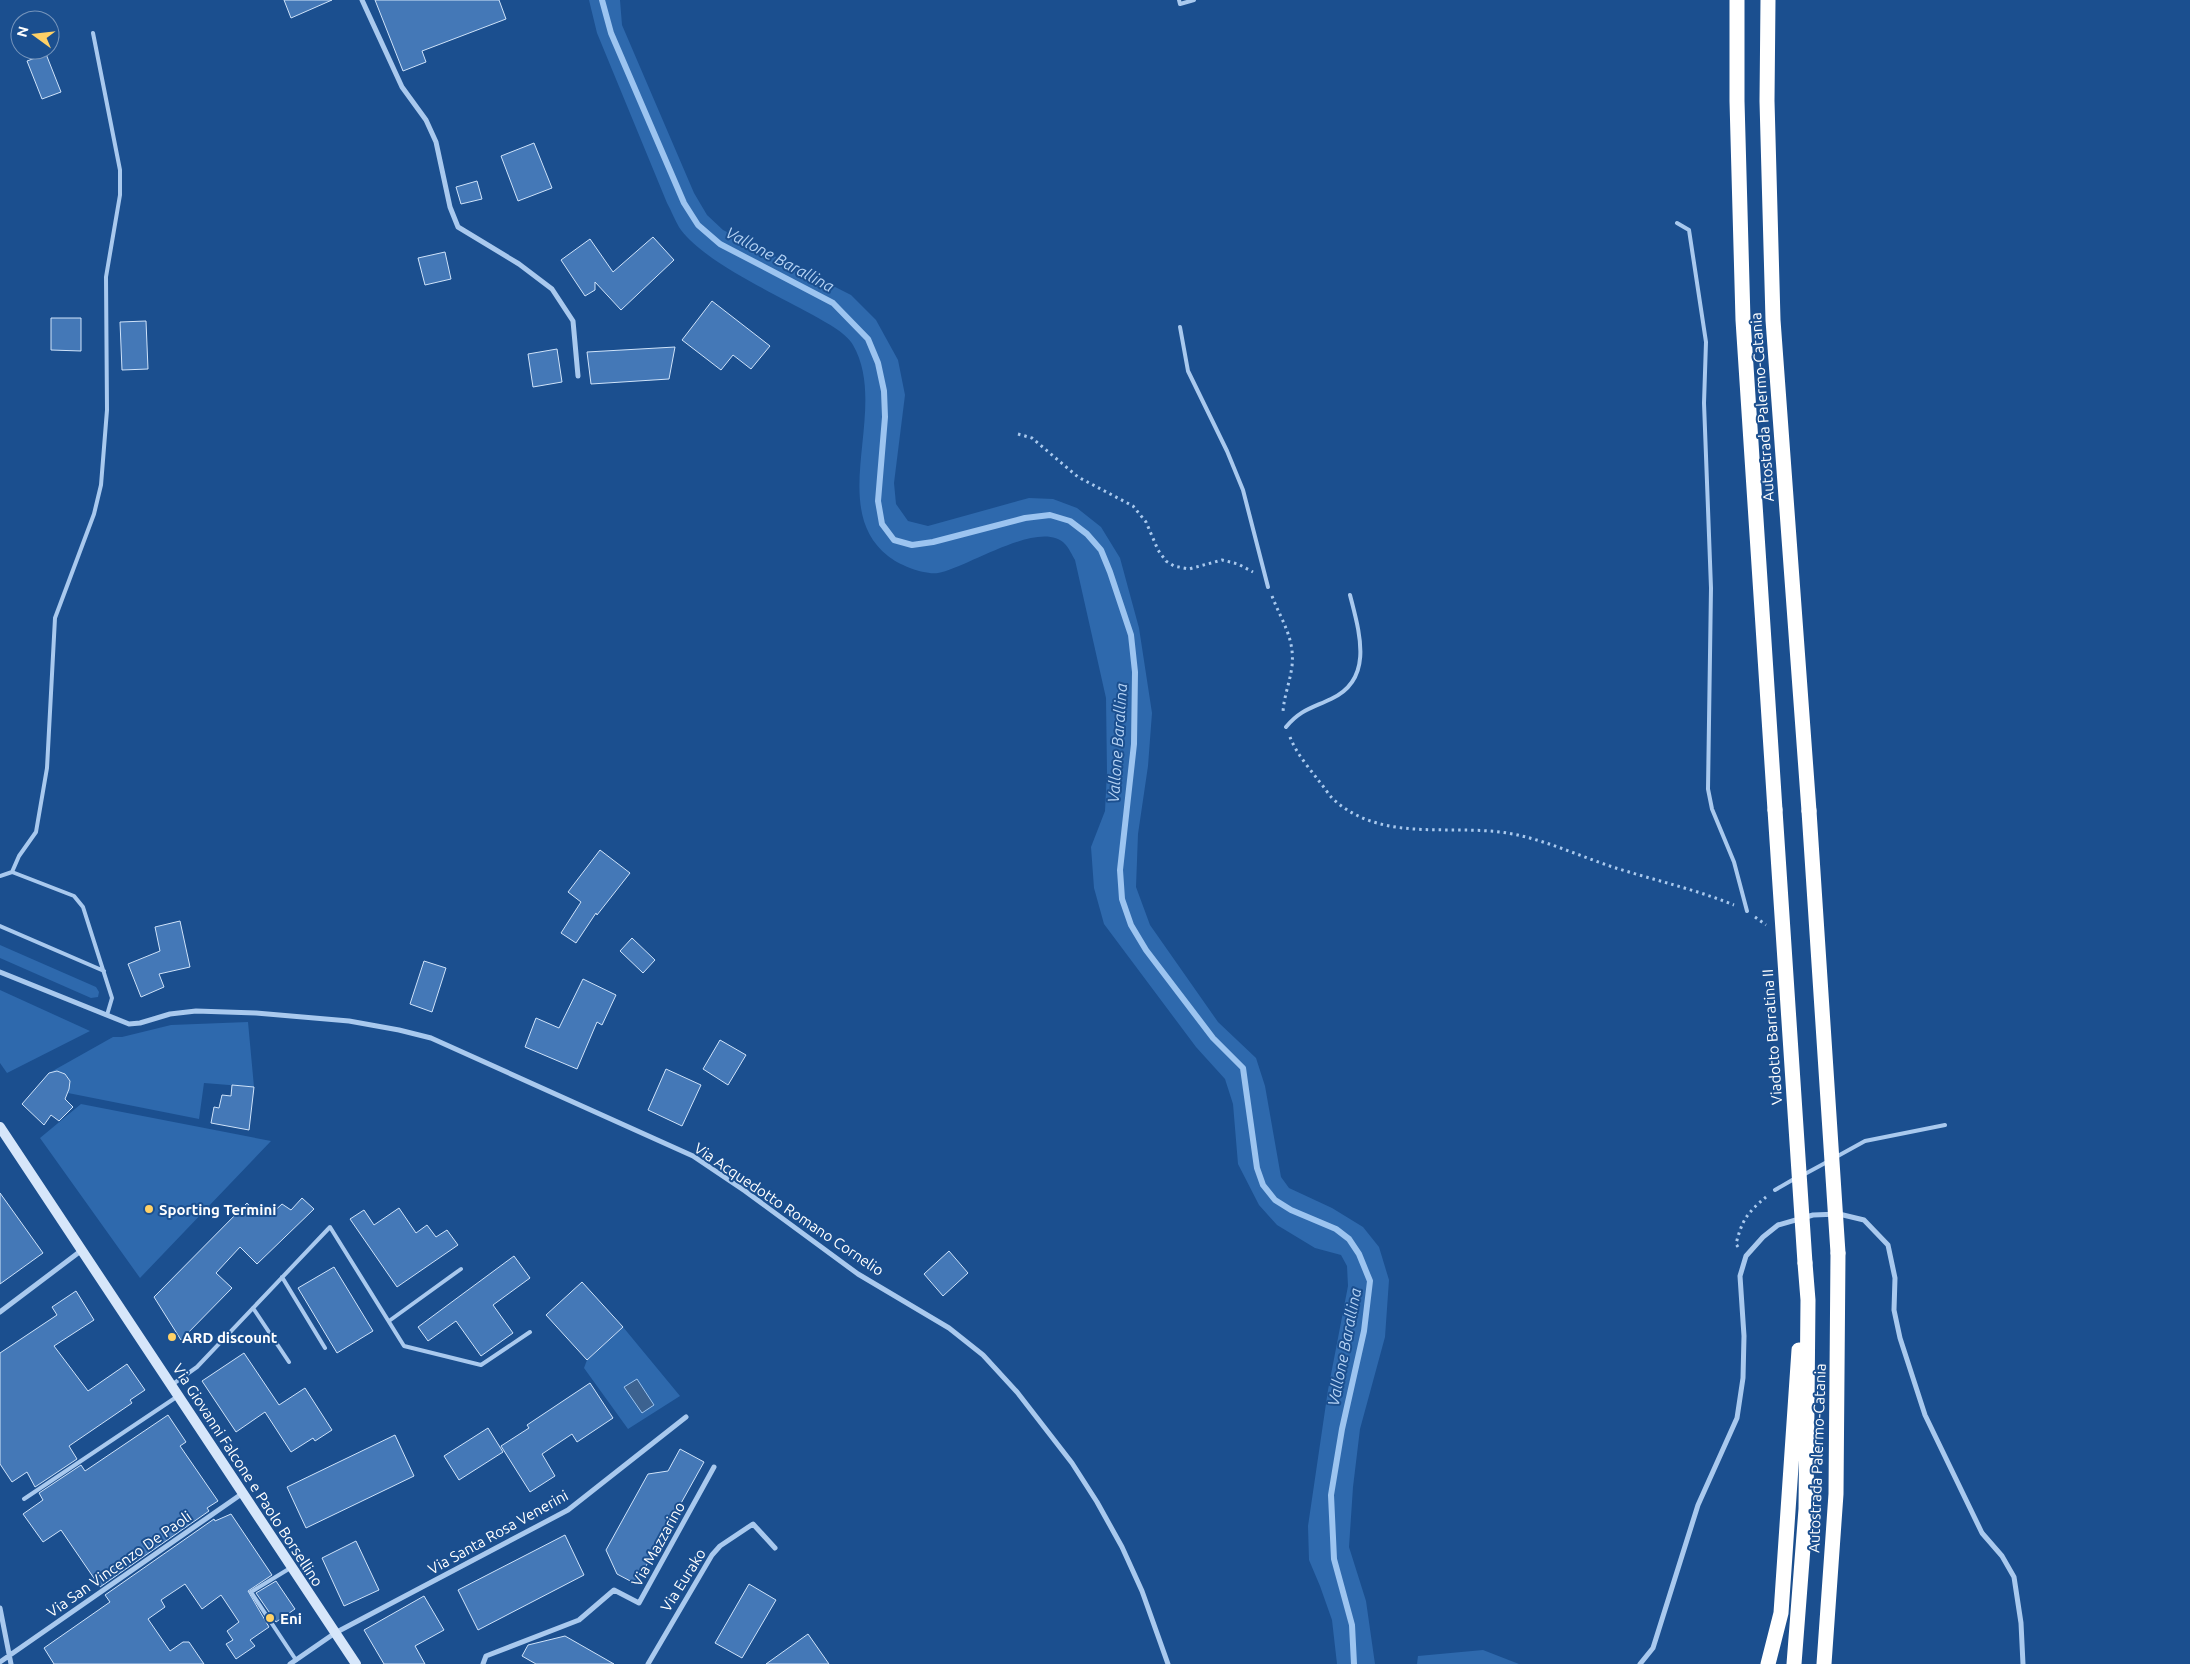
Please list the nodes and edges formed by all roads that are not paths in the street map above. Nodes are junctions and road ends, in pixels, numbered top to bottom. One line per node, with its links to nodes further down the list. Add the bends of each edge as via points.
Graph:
1 (362, 0): 9 (street, via 402,87 426,120 436,142 450,207 458,227 519,264 552,289 574,321)
2 (1179, 0): 3 (lane, via 1180,4)
3 (1194, 0)
4 (1737, 0): 13 (highway, Autostrada Palermo-Catania, via 1743,320)
5 (1768, 0): 49 (highway, Autostrada Palermo-Catania, bridge, via 1767,100 1773,320 1838,1252 1836,1494)
6 (93, 34): 14 (lane, via 120,170 120,195 106,276 107,410 101,485 94,514 56,618 47,768 38,823 32,841 19,856)
7 (1677, 223): 16 (lane, via 1689,230 1706,342 1704,403 1711,588 1708,789 1712,808 1734,862)
8 (1180, 326): 10 (lane, via 1188,371 1243,490)
9 (578, 376)
10 (1268, 587)
11 (1350, 595): 12 (lane, via 1361,652 1358,673 1334,698 1297,714)
12 (1286, 727)
13 (1775, 810): 25 (highway, Viadotto Barratina II, bridge)
14 (12, 872): 15 (lane); 19 (lane, via 74,896 79,901)
15 (0, 876)
16 (1747, 911)
17 (0, 926): 19 (lane)
18 (0, 972): 20 (street, Via Acquedotto Romano Cornelio)
19 (104, 972): 20 (lane, via 112,998)
20 (107, 1015): 55 (street, Via Acquedotto Romano Cornelio, via 129,1024 196,1011 256,1013 349,1020 399,1030 431,1038 692,1156 858,1274 949,1328 983,1355 1067,1456 1097,1502 1142,1591)
21 (1945, 1125): 23 (lane, via 1865,1141)
22 (0, 1127): 24 (main road, Via Giovanni Falcone e Paolo Borsellino)
23 (1774, 1190)
24 (82, 1250): 30 (street); 35 (main road, Via Giovanni Falcone e Paolo Borsellino)
25 (1805, 1263): 28 (highway, Autostrada Palermo-Catania)
26 (461, 1269): 31 (lane)
27 (282, 1277): 29 (lane); 31 (lane, via 330,1227); 33 (lane)
28 (1808, 1300): 57 (highway, via 1798,1357 1781,1613); 58 (highway, Autostrada Palermo-Catania, via 1806,1509)
29 (253, 1308): 34 (lane); 35 (lane, via 197,1367)
30 (0, 1312)
31 (389, 1321): 32 (lane, via 404,1346 481,1365)
32 (530, 1332)
33 (324, 1348)
34 (289, 1362)
35 (171, 1385): 36 (main road, Via Giovanni Falcone e Paolo Borsellino)
36 (178, 1395): 39 (main road, Via Giovanni Falcone e Paolo Borsellino); 40 (lane)
37 (686, 1417): 45 (street, Via Santa Rosa Venerini, via 568,1510)
38 (714, 1468): 53 (street, Via Mazzarino, via 639,1604 614,1590 579,1620 486,1656)
39 (242, 1493): 42 (main road, Via Giovanni Falcone e Paolo Borsellino); 46 (street, Via San Vincenzo De Paoli)
40 (24, 1499)
41 (775, 1548): 54 (street, Via Eurako, via 753,1524 720,1546 706,1563)
42 (292, 1567): 45 (main road, Via Giovanni Falcone e Paolo Borsellino); 47 (lane, via 251,1592)
43 (0, 1608): 44 (street)
44 (1, 1622): 46 (street)
45 (335, 1633): 47 (street, Via Santa Rosa Venerini); 52 (main road, Via Giovanni Falcone e Paolo Borsellino)
46 (10, 1656): 48 (street, Via San Vincenzo De Paoli); 50 (street)
47 (296, 1660): 51 (street, Via Santa Rosa Venerini)
48 (0, 1662)
49 (1824, 1663)
50 (11, 1664)
51 (290, 1664)
52 (356, 1664)
53 (483, 1664)
54 (648, 1664)
55 (1168, 1664)
56 (1640, 1664): 59 (street, via 1653,1648 1698,1505 1737,1418 1743,1378 1744,1336 1740,1276 1746,1256 1778,1225 1814,1215 1839,1214 1864,1220 1888,1245 1895,1278 1894,1310 1900,1338 1925,1415 1982,1533 2002,1556 2014,1577)
57 (1768, 1664)
58 (1794, 1664)
59 (2023, 1664)

